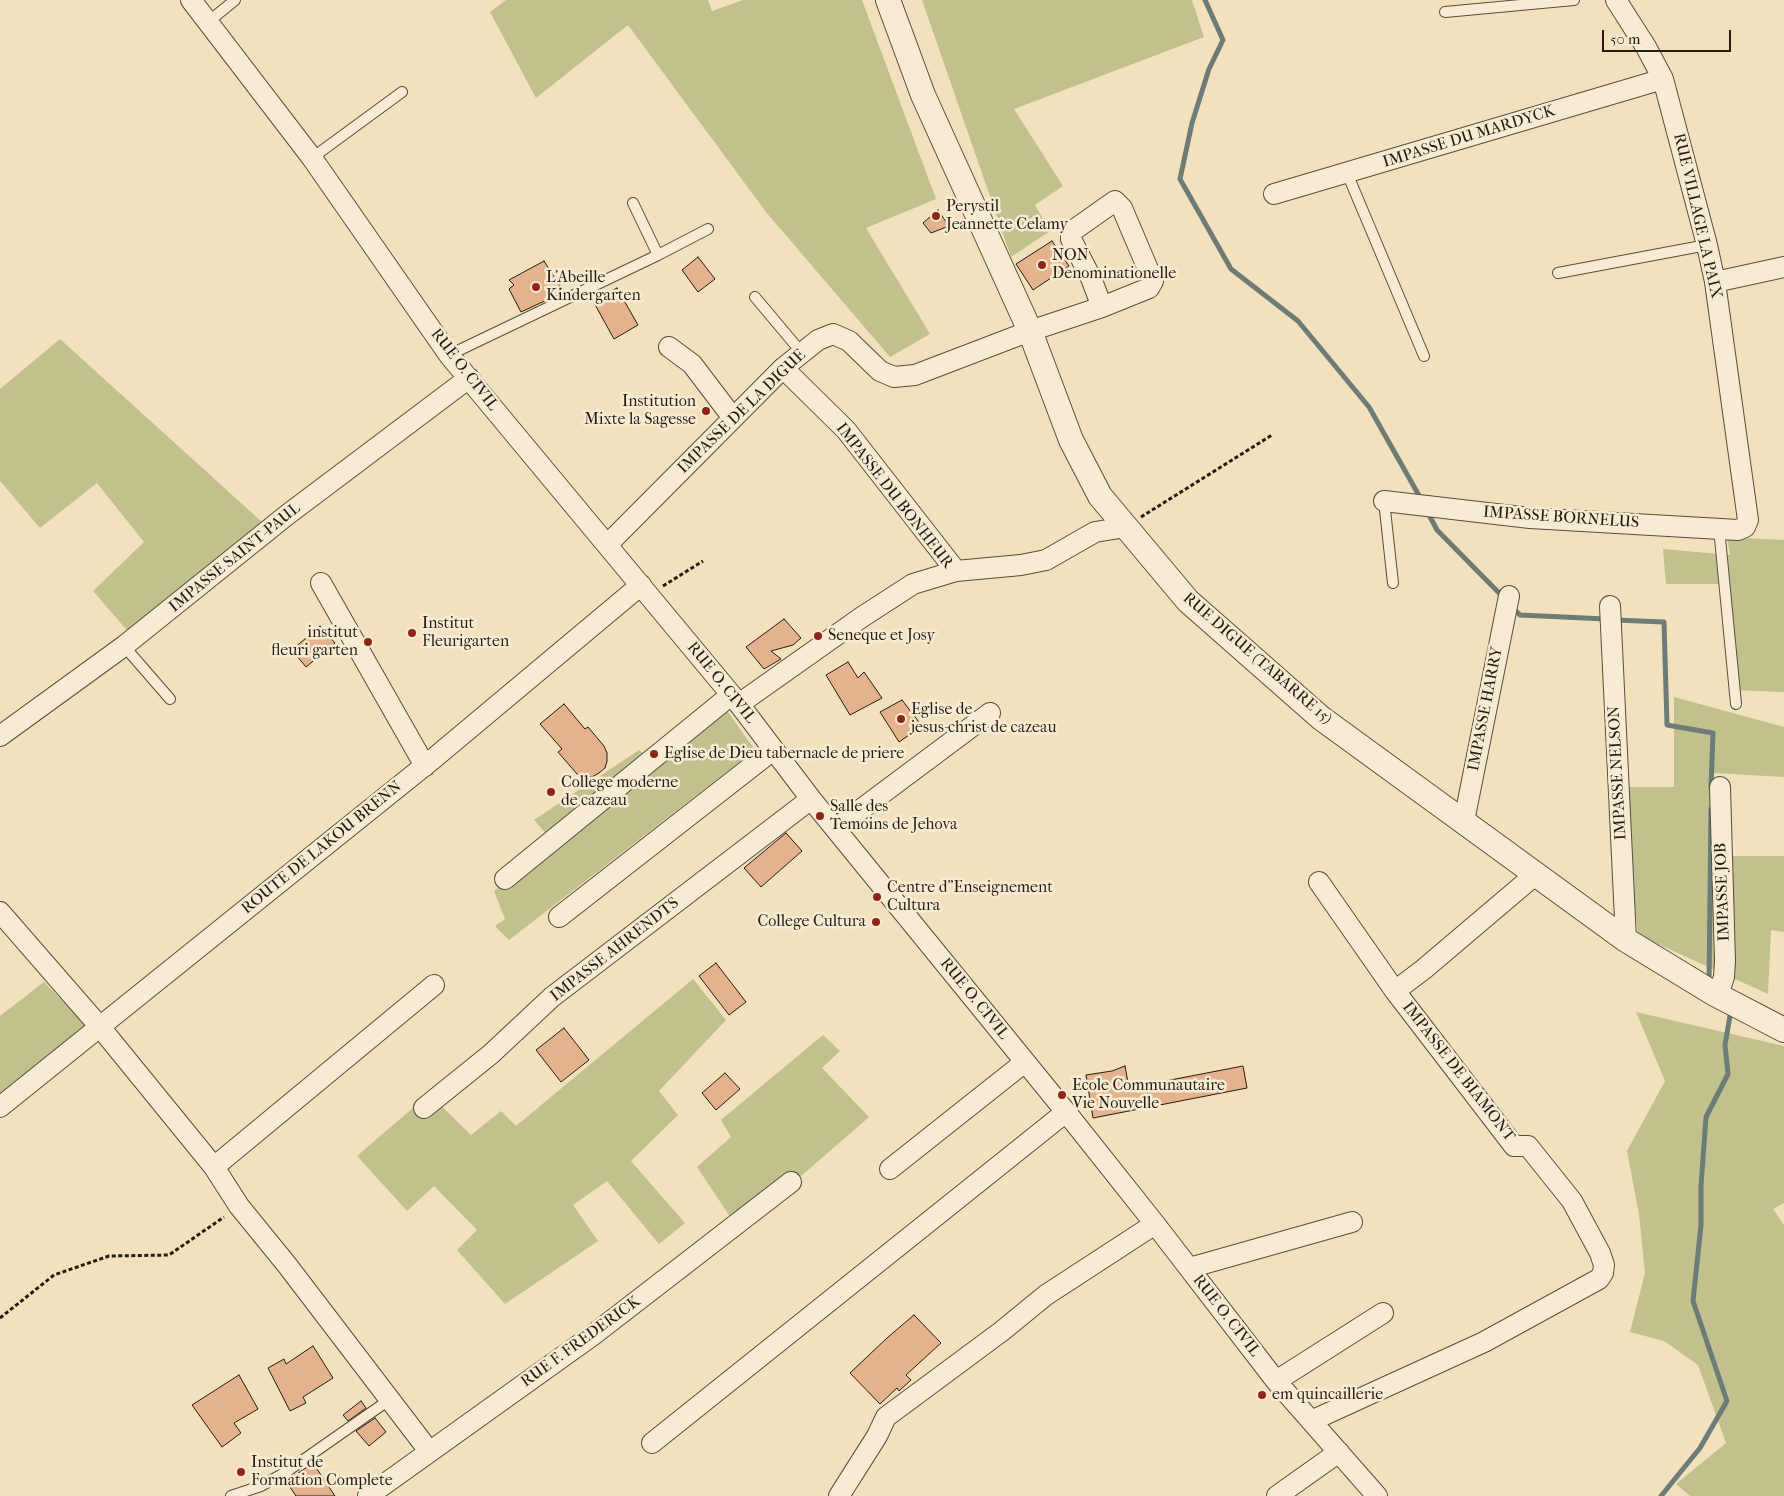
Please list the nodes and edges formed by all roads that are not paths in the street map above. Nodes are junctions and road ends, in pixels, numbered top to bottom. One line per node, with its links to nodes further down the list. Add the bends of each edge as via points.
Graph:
1 (191, 0): 7 (street, RUE O. CIVIL)
2 (235, 0): 7 (lane)
3 (888, 0): 22 (street, RUE DIGUE (TABARRE 15), via 923,95)
4 (1574, 0): 6 (lane)
5 (1616, 0): 8 (street, RUE VILLAGE LA PAIX)
6 (1446, 12)
7 (208, 22): 10 (street, RUE O. CIVIL)
8 (1663, 79): 11 (street, IMPASSE DU MARDYCK); 15 (street, RUE VILLAGE LA PAIX)
9 (402, 92): 10 (lane)
10 (312, 158): 25 (street, RUE O. CIVIL)
11 (1347, 173): 12 (street, IMPASSE DU MARDYCK); 26 (lane)
12 (1274, 194)
13 (633, 203): 16 (lane)
14 (708, 229): 16 (lane)
15 (1707, 245): 18 (lane); 19 (street, RUE VILLAGE LA PAIX)
16 (658, 255): 25 (lane)
17 (1784, 267): 19 (street)
18 (1558, 273)
19 (1715, 282): 32 (street, RUE VILLAGE LA PAIX, via 1748,520 1745,527)
20 (755, 298): 24 (lane)
21 (1102, 307): 21 (street, via 1149,288 1153,281 1122,208 1115,201 1071,232 1071,239); 22 (street)
22 (1030, 332): 24 (street, IMPASSE DE LA DIGUE, via 916,375 894,377 880,371 849,341 833,334 818,340); 31 (street, RUE DIGUE (TABARRE 15), via 1071,440 1100,496)
23 (669, 348): 29 (street, via 692,364)
24 (802, 354): 27 (street, IMPASSE DE LA DIGUE)
25 (449, 355): 28 (street, RUE O. CIVIL)
26 (1424, 356)
27 (783, 368): 29 (street, IMPASSE DE LA DIGUE); 34 (street, IMPASSE DU BONHEUR, via 846,430)
28 (469, 378): 33 (street, RUE O. CIVIL); 40 (street, IMPASSE SAINT-PAUL, via 288,515)
29 (733, 418): 33 (street, IMPASSE DE LA DIGUE)
30 (1384, 501): 32 (street, IMPASSE BORNELUS, via 1530,518); 36 (lane)
31 (1126, 527): 34 (street, via 1095,532 1046,560); 50 (street, RUE DIGUE (TABARRE 15), via 1188,601 1313,711)
32 (1728, 529): 43 (lane)
33 (607, 545): 37 (street, RUE O. CIVIL)
34 (956, 571): 42 (street, IMPASSE DU BONHEUR, via 913,584)
35 (321, 583): 47 (street)
36 (1393, 583)
37 (645, 590): 42 (street, RUE O. CIVIL); 47 (street, ROUTE DE LAKOU BRENN)
38 (1509, 596): 50 (street, IMPASSE HARRY)
39 (1610, 606): 57 (street, IMPASSE NELSON)
40 (124, 646): 41 (lane); 45 (street, IMPASSE SAINT-PAUL)
41 (170, 699)
42 (735, 700): 46 (street, RUE O. CIVIL); 53 (street, IMPASSE DU BONHEUR)
43 (1736, 704)
44 (990, 713): 51 (street)
45 (0, 736)
46 (773, 750): 49 (street, RUE O. CIVIL); 56 (street)
47 (425, 766): 61 (street, ROUTE DE LAKOU BRENN)
48 (1720, 787): 60 (street, IMPASSE JOB, via 1725,961 1724,977)
49 (811, 799): 51 (street, RUE O. CIVIL); 65 (street, IMPASSE AHRENDTS, via 552,997 491,1054)
50 (1464, 821): 52 (street, RUE DIGUE (TABARRE 15))
51 (836, 828): 63 (street, RUE O. CIVIL)
52 (1536, 874): 57 (street, RUE DIGUE (TABARRE 15)); 59 (street, IMPASSE DE BIAMONT)
53 (505, 879)
54 (1319, 882): 59 (street)
55 (0, 912): 61 (street)
56 (559, 917)
57 (1626, 940): 60 (street, RUE DIGUE (TABARRE 15))
58 (434, 985): 67 (street)
59 (1395, 991): 76 (street, IMPASSE DE BIAMONT, via 1514,1146 1528,1146 1572,1201 1600,1253 1603,1273 1599,1279 1484,1342)
60 (1711, 991): 62 (street, RUE DIGUE (TABARRE 15))
61 (100, 1027): 64 (street, ROUTE DE LAKOU BRENN); 67 (street)
62 (1784, 1030)
63 (1025, 1062): 66 (street, RUE O. CIVIL); 68 (street)
64 (0, 1107)
65 (424, 1108)
66 (1066, 1112): 71 (street, RUE O. CIVIL); 77 (street)
67 (214, 1167): 75 (street, via 239,1206)
68 (890, 1169)
69 (791, 1182): 78 (street, RUE F. FREDERICK, via 593,1335)
70 (1352, 1222): 72 (street)
71 (1155, 1224): 72 (street, RUE O. CIVIL); 82 (street, via 1046,1295 886,1417)
72 (1189, 1268): 74 (street, RUE O. CIVIL)
73 (1383, 1313): 74 (street)
74 (1276, 1381): 76 (street, RUE O. CIVIL)
75 (389, 1400): 78 (street); 80 (lane, via 286,1472)
76 (1311, 1420): 79 (street, RUE O. CIVIL)
77 (652, 1443)
78 (428, 1451): 81 (street, RUE F. FREDERICK)
79 (1339, 1452): 83 (street); 84 (street, RUE O. CIVIL)
80 (231, 1496)
81 (368, 1496)
82 (839, 1496)
83 (1277, 1496)
84 (1377, 1496)

